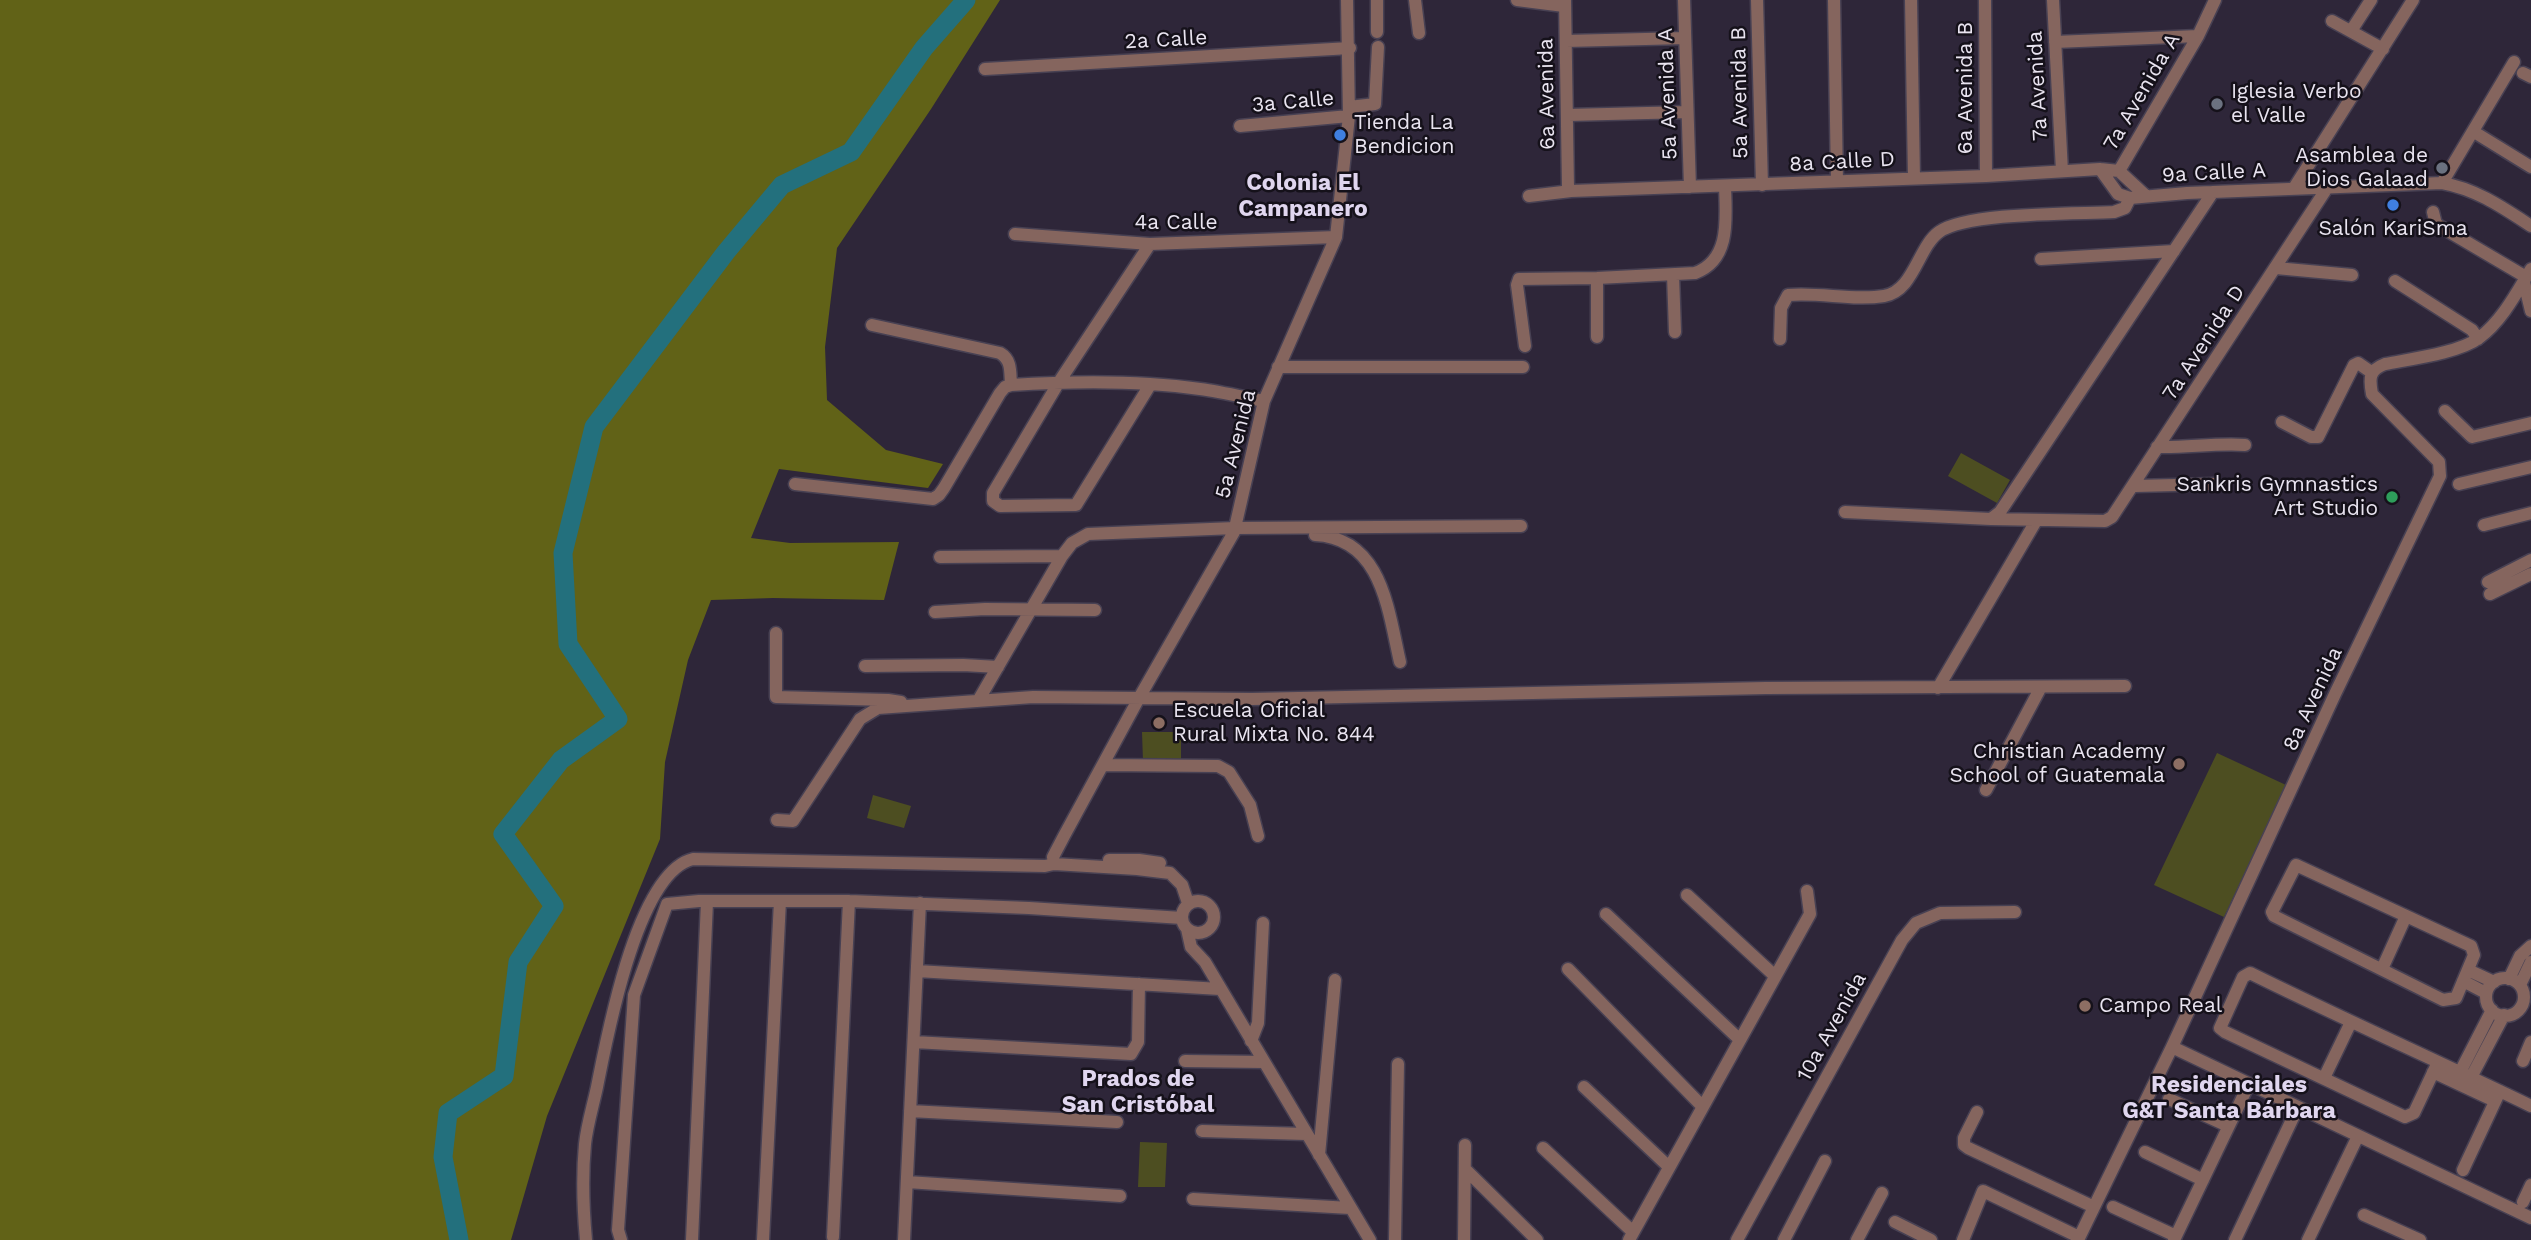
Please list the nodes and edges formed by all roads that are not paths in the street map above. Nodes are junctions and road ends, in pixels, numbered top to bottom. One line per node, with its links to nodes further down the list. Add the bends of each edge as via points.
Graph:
1 (1347, 0): 24 (street, 5a Avenida)
2 (1377, 0): 17 (street)
3 (1415, 0): 18 (street)
4 (1517, 0): 14 (street)
5 (1684, 0): 20 (street, 5a Avenida A)
6 (1757, 0): 41 (street, 5a Avenida B)
7 (1834, 0): 39 (street)
8 (1912, 0): 38 (street)
9 (1985, 0): 37 (street, 6a Avenida B)
10 (2053, 0): 22 (street, 7a Avenida)
11 (2215, 0): 19 (street, 7a Avenida A)
12 (2371, 0): 16 (street)
13 (2413, 0): 25 (street)
14 (1565, 3): 21 (street, 6a Avenida)
15 (2332, 21): 16 (street)
16 (2351, 31): 25 (street)
17 (1377, 32)
18 (1419, 33)
19 (2197, 36): 22 (street); 35 (street, 7a Avenida A)
20 (1685, 38): 21 (street); 29 (street, 5a Avenida A)
21 (1566, 41): 30 (street, 6a Avenida)
22 (2055, 42): 36 (street, 7a Avenida)
23 (1378, 47): 28 (street, 3a Calle, via 1375,104)
24 (1350, 48): 27 (street, 2a Calle); 28 (street, 5a Avenida)
25 (2383, 49): 44 (street)
26 (2514, 62): 40 (street)
27 (985, 69)
28 (1349, 112): 31 (street, 3a Calle); 54 (street, 5a Avenida)
29 (1688, 112): 30 (street); 42 (street, 5a Avenida A)
30 (1568, 115): 46 (street, 6a Avenida)
31 (1240, 125)
32 (2479, 135): 33 (street)
33 (2531, 167)
34 (2101, 169): 35 (street, 8a Calle D); 36 (street, 8a Calle D); 50 (street, 7a Avenida A, via 2118,194)
35 (2119, 170): 49 (street, 7a Avenida A)
36 (2062, 171): 37 (street, 8a Calle D)
37 (1986, 176): 38 (street, 8a Calle D)
38 (1914, 178): 39 (street, 8a Calle D)
39 (1837, 181): 41 (street, 8a Calle D)
40 (2442, 183): 45 (street, 9a Calle A); 52 (street, 9a Calle A, via 2483,195)
41 (1762, 185): 43 (street, 8a Calle D)
42 (1690, 187): 43 (street, 8a Calle D); 46 (street, 8a Calle D)
43 (1724, 187): 59 (street, via 1726,229 1718,255 1708,269)
44 (2294, 188): 45 (street, 9a Calle A); 47 (street, 9a Calle A)
45 (2327, 188): 58 (street, 7a Avenida D)
46 (1569, 189): 48 (street, 8a Calle D)
47 (2213, 192): 49 (street, 9a Calle A); 56 (street)
48 (1529, 196)
49 (2146, 196): 50 (street, 9a Calle A)
50 (2130, 198): 68 (street, 9a Calle A, via 2125,208 2114,212 1965,221 1936,234 1902,286 1887,296 1788,295 1781,309)
51 (2433, 212): 61 (street, via 2436,224)
52 (2531, 226)
53 (1015, 233): 55 (street, 4a Calle)
54 (1336, 237): 55 (street, 4a Calle); 72 (street, 5a Avenida)
55 (1150, 244): 74 (street)
56 (2174, 251): 57 (street); 90 (street)
57 (2041, 260)
58 (2276, 268): 60 (street); 82 (street, 7a Avenida D)
59 (1673, 275): 62 (street); 66 (street)
60 (2352, 275)
61 (2527, 276): 64 (street); 69 (street, via 2499,318)
62 (1597, 278): 67 (street); 70 (street, via 1518,279)
63 (2395, 281): 69 (street, via 2472,330)
64 (2531, 311)
65 (872, 325): 75 (street, via 1000,353 1010,363)
66 (1675, 331)
67 (1597, 337)
68 (1780, 339)
69 (2478, 339): 73 (street, via 2444,352 2385,364)
70 (1525, 346)
71 (1523, 367): 72 (street)
72 (1278, 368): 77 (street, 5a Avenida)
73 (2371, 372): 79 (street, via 2354,365 2318,437); 150 (street, 8a Avenida, via 2372,394 2439,462 2440,476)
74 (1059, 382): 75 (street); 76 (street); 76 (street, via 993,493 993,501 1000,506 1076,505)
75 (1011, 385): 84 (street, via 1000,393 933,499)
76 (1150, 385): 77 (street)
77 (1264, 401): 94 (street, 5a Avenida)
78 (2445, 411): 80 (street, via 2472,437)
79 (2282, 422)
80 (2531, 423)
81 (2245, 445): 82 (street)
82 (2157, 447): 87 (street, 7a Avenida D)
83 (2531, 467): 86 (street)
84 (795, 484)
85 (2215, 484): 87 (street)
86 (2459, 484)
87 (2135, 486): 91 (street, 7a Avenida D, via 2105,521)
88 (1845, 512): 90 (street)
89 (2531, 513): 92 (street)
90 (1992, 519): 91 (street)
91 (2036, 521): 108 (street)
92 (2484, 525)
93 (1521, 526): 94 (street)
94 (1234, 530): 95 (street, via 1088,534); 103 (street, via 1329,536 1356,550 1382,587); 109 (street, 5a Avenida)
95 (1062, 556): 96 (street); 99 (street)
96 (940, 557)
97 (2531, 560): 98 (street, via 2489,588)
98 (2531, 574)
99 (1032, 610): 100 (street); 101 (street); 105 (street)
100 (1095, 610)
101 (934, 612)
102 (776, 633): 111 (street, via 776,697 888,700)
103 (1400, 662)
104 (865, 666): 105 (street)
105 (998, 667): 110 (street)
106 (2125, 686): 107 (street)
107 (2041, 687): 108 (street); 113 (street)
108 (1938, 688): 109 (street)
109 (1139, 698): 110 (street); 112 (street, 5a Avenida)
110 (978, 701): 111 (street)
111 (922, 706): 114 (street, via 878,708 860,719 793,821)
112 (1102, 765): 115 (street, via 1224,768 1250,805); 116 (street, 5a Avenida, via 1053,858)
113 (1986, 790)
114 (777, 820)
115 (1258, 836)
116 (1054, 864): 122 (street, via 1125,864 1181,872 1188,881); 198 (street, via 693,859 678,866 652,900 628,955 609,1025 585,1141)
117 (1807, 891): 136 (street, via 1810,914)
118 (1688, 895): 136 (street)
119 (780, 901): 120 (street); 121 (street); 201 (street)
120 (849, 901): 123 (street); 196 (street)
121 (707, 902): 199 (street, via 667,904 634,995 618,1230); 200 (street)
122 (1191, 902): 127 (street, via 1183,910); 129 (street, via 1205,901 1213,909 1213,924)
123 (920, 903): 127 (street); 135 (street)
124 (2015, 912): 207 (street, 10a Avenida, via 1940,913 1916,923 1902,940)
125 (1606, 914): 146 (street)
126 (2406, 916): 134 (street); 134 (street, via 2296,864 2272,912); 137 (street, via 2471,946 2474,955)
127 (1185, 923): 129 (street, via 1196,933); 131 (street, via 1191,947)
128 (1262, 923): 147 (street, via 1258,1023)
129 (1205, 932): 131 (street)
130 (2531, 946): 143 (street, via 2521,956)
131 (1205, 962): 141 (street)
132 (2531, 962): 143 (street)
133 (1568, 969): 161 (street)
134 (2382, 969): 137 (street, via 2443,1000 2456,998)
135 (917, 971): 140 (street); 148 (street)
136 (1775, 976): 146 (street)
137 (2465, 976): 139 (street); 142 (street)
138 (1335, 980): 174 (street)
139 (2494, 982): 142 (street); 143 (street)
140 (1139, 984): 141 (street); 148 (street, via 1138,1042 1131,1054)
141 (1220, 989): 147 (street)
142 (2486, 993): 144 (street, via 2488,1005)
143 (2522, 997): 144 (street, via 2510,1015)
144 (2498, 1013): 155 (street)
145 (2351, 1022): 155 (street); 156 (street); 156 (street, via 2250,973 2243,977 2220,1028)
146 (1739, 1039): 161 (street)
147 (1251, 1041): 153 (street)
148 (914, 1042): 164 (street)
149 (2531, 1042): 152 (street)
150 (2172, 1047): 157 (street); 186 (street, 8a Avenida)
151 (1185, 1061): 153 (street)
152 (2523, 1061)
153 (1264, 1062): 169 (street)
154 (1398, 1064): 204 (street)
155 (2457, 1077): 156 (street, via 2404,1117); 159 (street)
156 (2324, 1078)
157 (2249, 1084): 163 (street); 167 (street)
158 (1584, 1087): 176 (street)
159 (2498, 1096): 162 (street); 178 (street)
160 (2169, 1100): 167 (street)
161 (1702, 1106): 176 (street)
162 (2531, 1106)
163 (2298, 1107): 170 (street); 211 (street)
164 (910, 1111): 166 (street); 180 (street)
165 (1977, 1112): 186 (street, via 1964,1138 1968,1149)
166 (1117, 1122)
167 (2228, 1126): 179 (street)
168 (1202, 1131): 169 (street)
169 (1306, 1134): 174 (street)
170 (2358, 1136): 190 (street); 212 (street)
171 (1465, 1145): 177 (street)
172 (1544, 1148): 192 (street)
173 (2145, 1152): 179 (street)
174 (1319, 1155): 188 (street)
175 (1825, 1161): 194 (street)
176 (1669, 1167): 192 (street)
177 (1465, 1169): 205 (street); 206 (street)
178 (2463, 1170)
179 (2203, 1180): 195 (street)
180 (907, 1182): 183 (street); 202 (street)
181 (2531, 1185): 185 (street)
182 (1882, 1193): 208 (street)
183 (1120, 1196)
184 (1193, 1199): 188 (street)
185 (2523, 1202)
186 (2094, 1207): 197 (street, 8a Avenida)
187 (2113, 1207): 195 (street)
188 (1350, 1208): 203 (street)
189 (2364, 1215): 193 (street)
190 (2531, 1218)
191 (1895, 1222): 209 (street)
192 (1631, 1236)
193 (2400, 1236): 213 (street)
194 (1789, 1238)
195 (2175, 1238)
196 (832, 1239)
197 (2079, 1239): 210 (street, via 1983,1191)
198 (586, 1240)
199 (621, 1240)
200 (692, 1240)
201 (763, 1240)
202 (904, 1240)
203 (1370, 1240)
204 (1395, 1240)
205 (1464, 1240)
206 (1536, 1240)
207 (1737, 1240)
208 (1857, 1240)
209 (1931, 1240)
210 (1963, 1240)
211 (2235, 1240)
212 (2308, 1240)
213 (2420, 1240)

